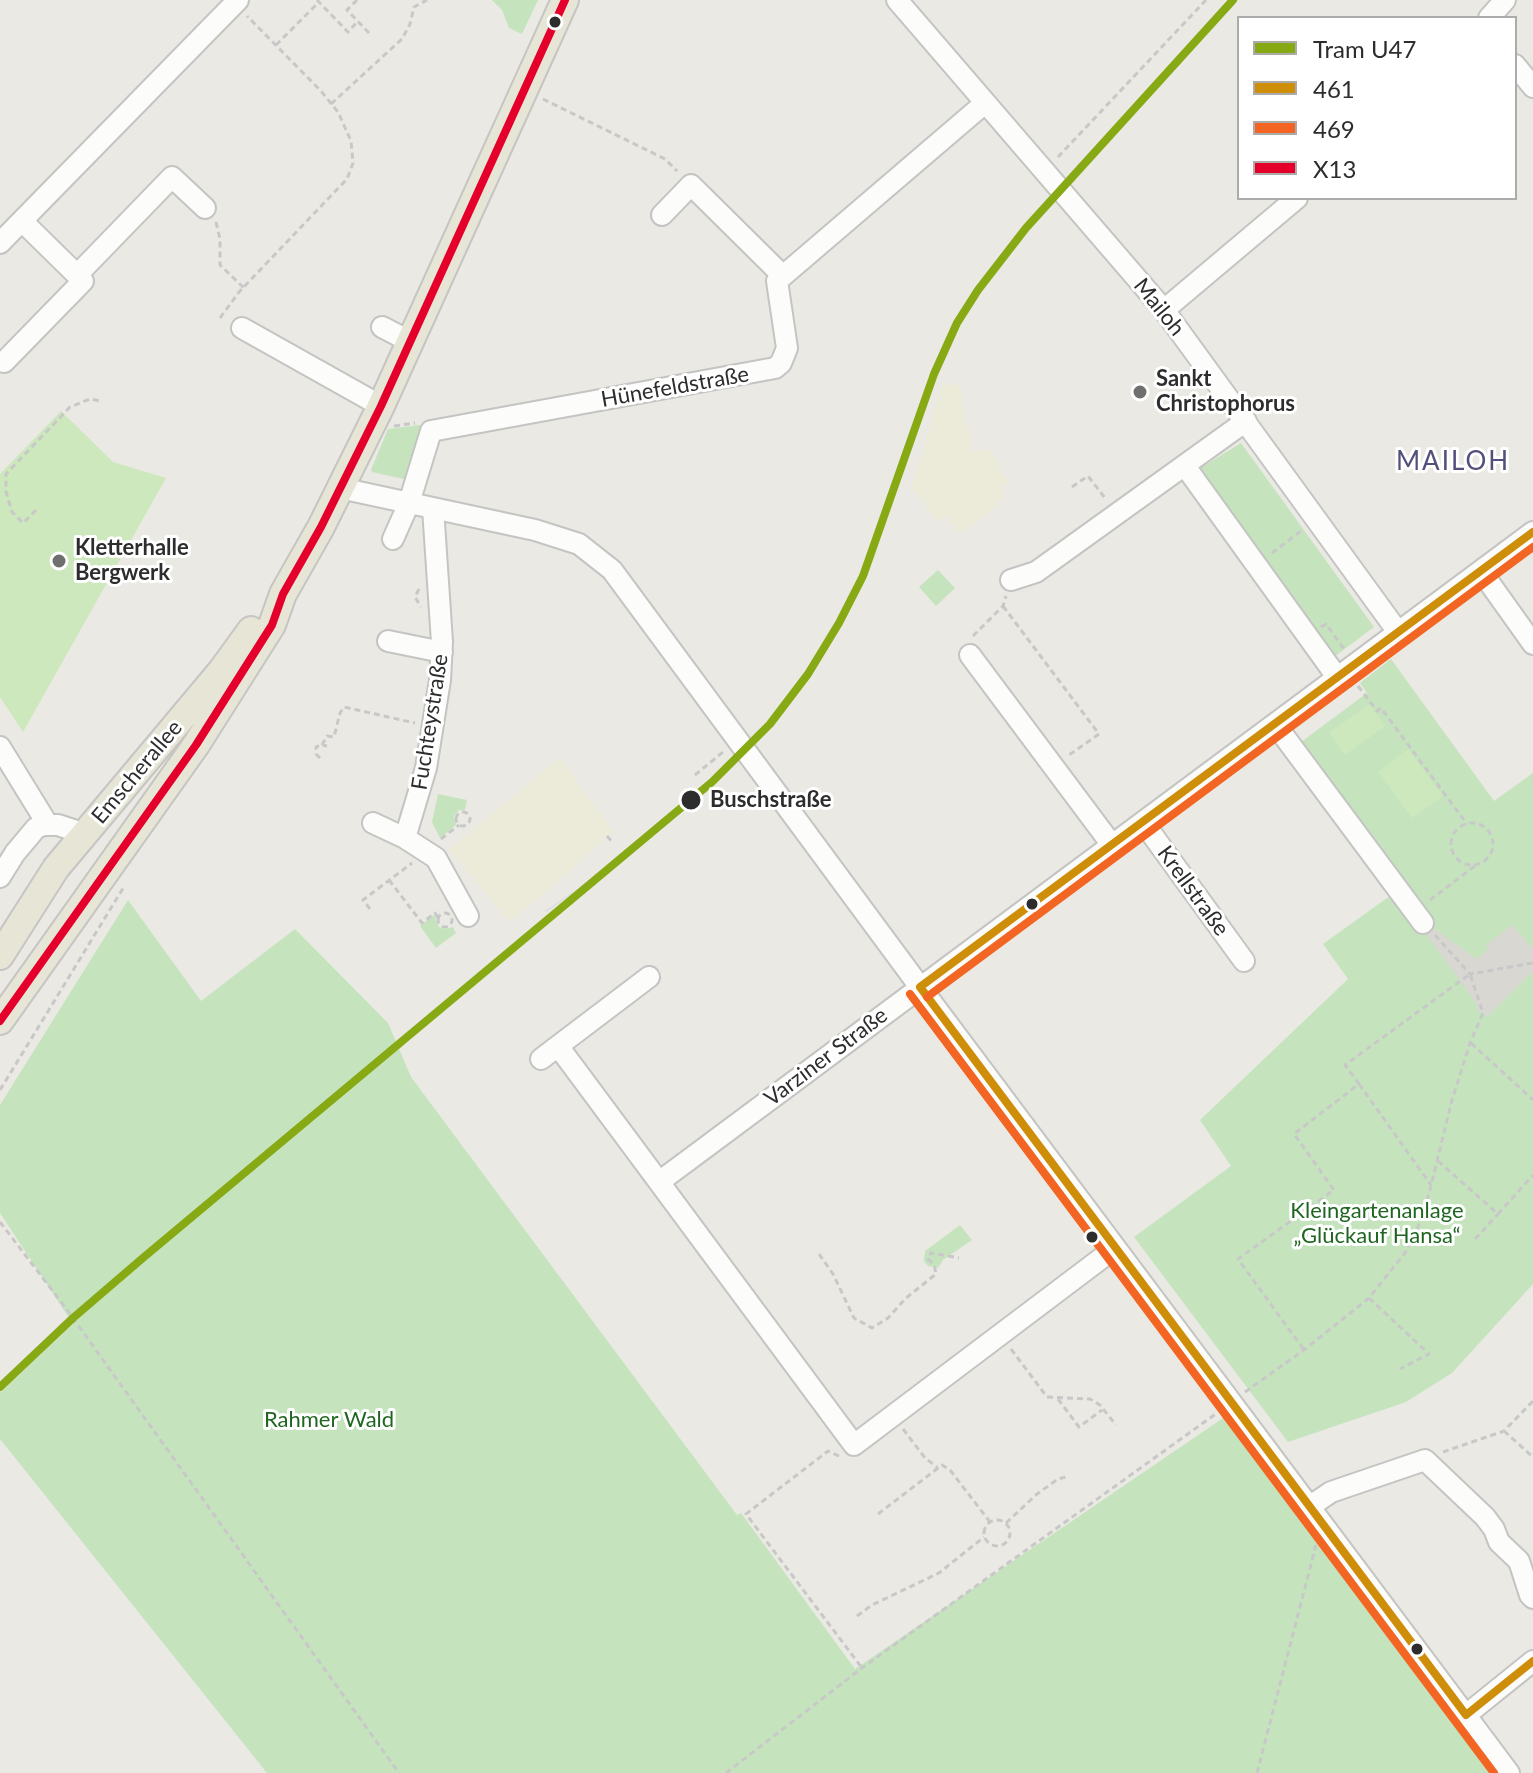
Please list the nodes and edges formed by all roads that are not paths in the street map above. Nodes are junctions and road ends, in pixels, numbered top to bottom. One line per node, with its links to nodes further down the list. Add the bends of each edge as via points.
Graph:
1 (565, 0): 19 (main road, Emscherallee)
2 (897, 0): 8 (street, Mailoh)
3 (1505, 0): 5 (street)
4 (237, 2): 12 (street)
5 (1491, 16)
6 (1517, 67): 7 (street)
7 (1533, 87)
8 (985, 103): 15 (street); 16 (street, Mailoh)
9 (1295, 200): 16 (street)
10 (205, 208): 14 (street, via 172,177)
11 (662, 215): 15 (street, via 691,185)
12 (22, 221): 13 (street); 14 (street)
13 (0, 243)
14 (77, 275): 20 (street, via 83,281)
15 (783, 276): 25 (street, Hünefeldstraße, via 777,281 787,348 775,368 431,431)
16 (1164, 310): 22 (street, Mailoh)
17 (382, 327): 19 (street)
18 (242, 328): 21 (street)
19 (409, 341): 21 (main road, Emscherallee)
20 (4, 362)
21 (375, 418): 24 (main road, Emscherallee)
22 (1246, 421): 23 (street); 32 (street, Mailoh)
23 (1185, 466): 30 (street, via 1036,572); 37 (street)
24 (340, 488): 25 (street); 31 (main road, Emscherallee)
25 (409, 503): 26 (street); 27 (street)
26 (433, 508): 35 (street, Fuchteystraße); 52 (street, via 579,544 612,570)
27 (393, 539)
28 (1529, 543): 29 (street, Varziner Straße)
29 (1481, 571): 32 (street, Varziner Straße); 34 (street)
30 (1011, 580)
31 (283, 594): 43 (main road, Emscherallee); 53 (main road, Emscherallee, via 272,625 196,745)
32 (1398, 632): 37 (street, Varziner Straße)
33 (388, 641): 35 (street)
34 (1533, 644)
35 (442, 652): 44 (street, Fuchteystraße, via 426,768)
36 (970, 655): 45 (street)
37 (1342, 674): 38 (street, Varziner Straße)
38 (1275, 724): 40 (street, Varziner Straße); 48 (street)
39 (0, 747): 42 (street)
40 (1143, 822): 45 (street, Varziner Straße); 50 (street, Krellstraße)
41 (373, 823): 44 (street)
42 (48, 825): 43 (street); 46 (street, via 36,828)
43 (85, 834): 49 (main road, Emscherallee, via 56,868)
44 (405, 838): 47 (street, via 427,858)
45 (1112, 845): 52 (street, Varziner Straße)
46 (0, 877)
47 (468, 916)
48 (1419, 917)
49 (0, 956)
50 (1244, 961)
51 (649, 977): 54 (street, via 549,1053)
52 (920, 987): 54 (street, Varziner Straße); 55 (street)
53 (0, 1021)
54 (659, 1182): 55 (street, via 847,1450)
55 (1115, 1248): 56 (street)
56 (1309, 1507): 57 (street, via 1331,1492 1425,1460); 60 (street)
57 (1527, 1566): 58 (street)
58 (1533, 1598)
59 (1533, 1661): 60 (street)
60 (1466, 1715): 61 (street)
61 (1509, 1773)

